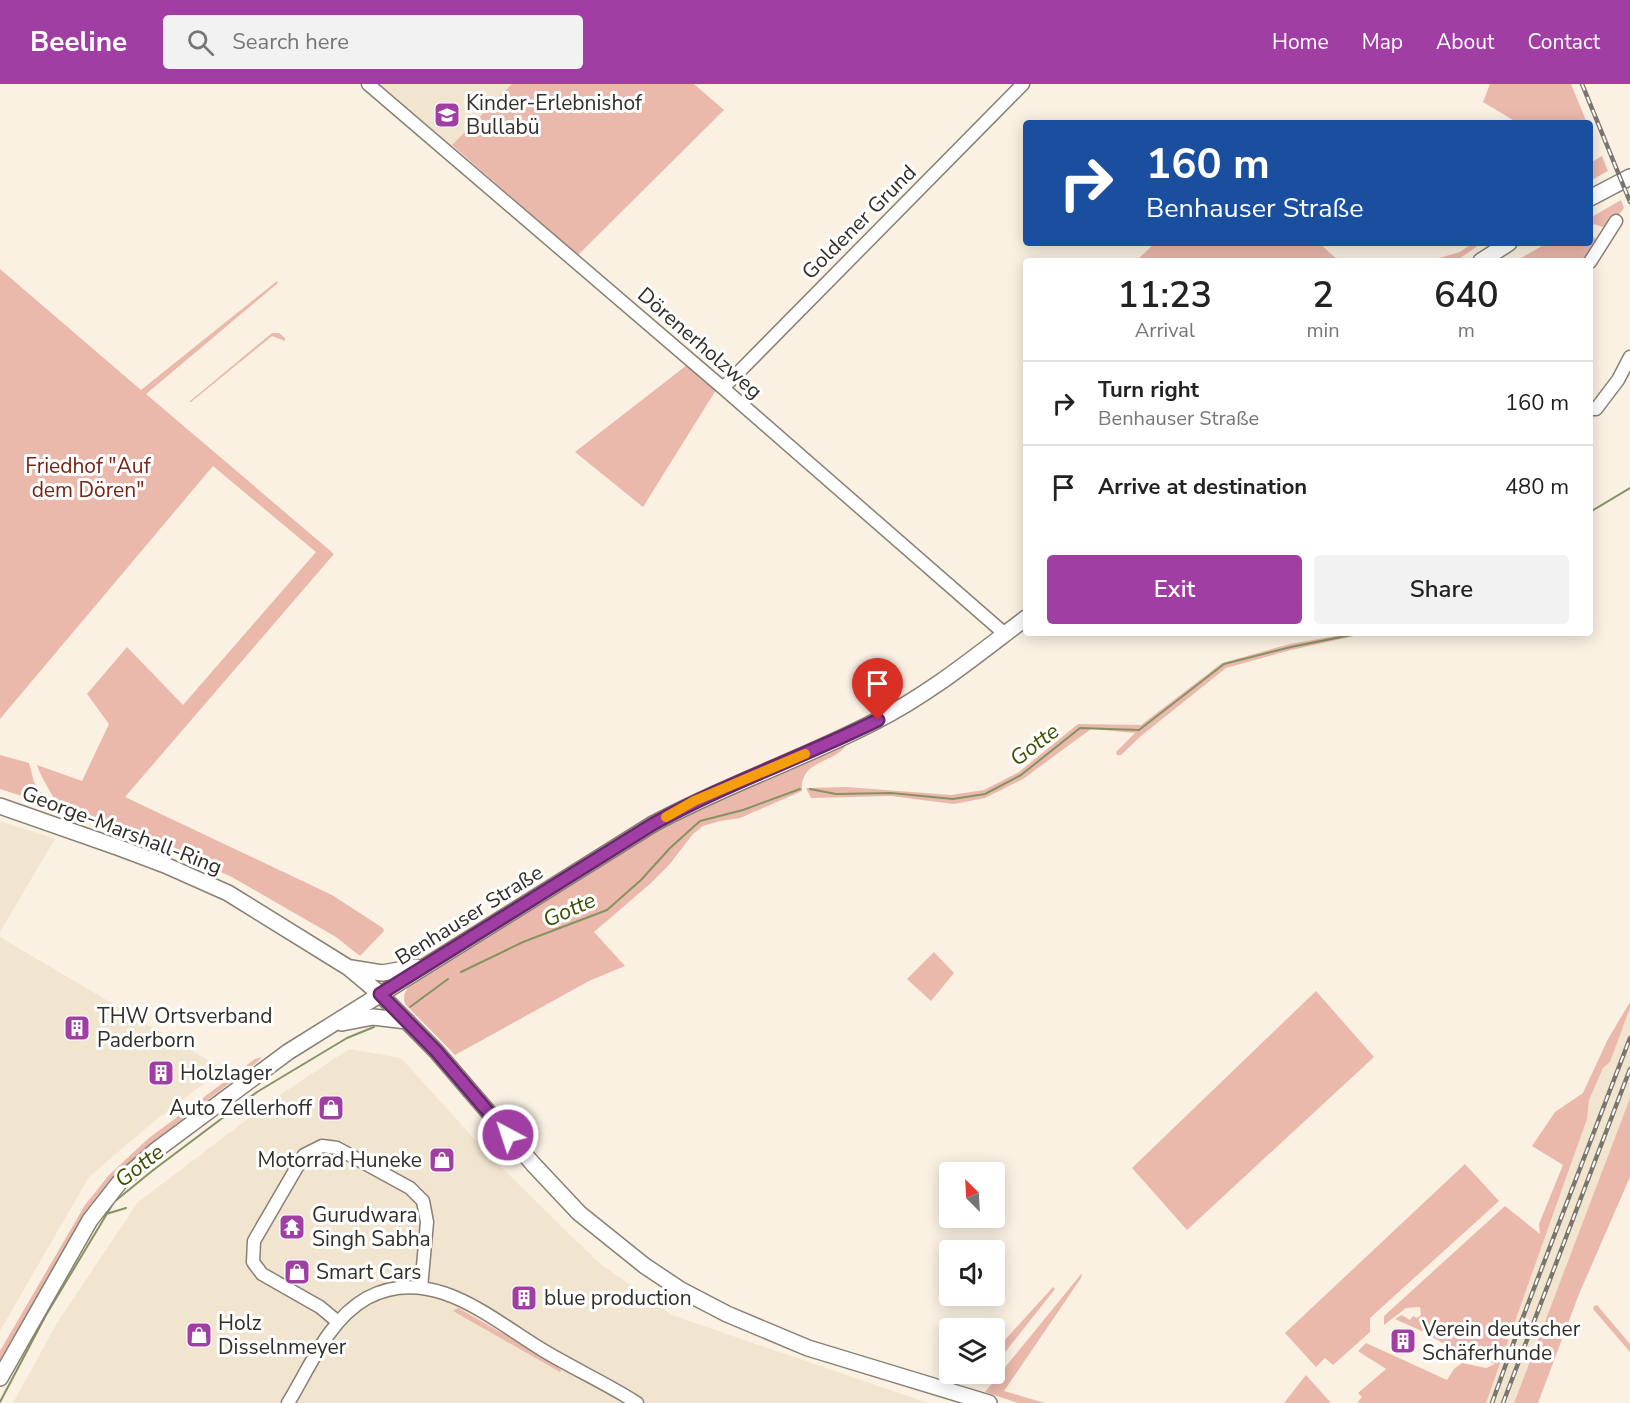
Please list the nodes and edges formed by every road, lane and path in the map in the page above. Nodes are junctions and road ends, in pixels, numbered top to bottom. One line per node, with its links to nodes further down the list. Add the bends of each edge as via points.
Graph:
1 (368, 84): 10 (street, Dörenerholzweg)
2 (1023, 84): 10 (street, Goldener Grund)
3 (1630, 177): 4 (main road)
4 (1593, 197)
5 (1616, 221): 8 (street)
6 (1504, 246): 7 (main road)
7 (1486, 258)
8 (1593, 258)
9 (1630, 357): 11 (street, via 1618,380)
10 (723, 388): 13 (street, Dörenerholzweg)
11 (1593, 409)
12 (1023, 620): 13 (main road, Benhauser Straße)
13 (1005, 634): 15 (main road, Benhauser Straße, via 878,720 694,801)
14 (0, 806): 16 (main road, George-Marshall-Ring, via 117,847 228,893)
15 (427, 964): 16 (main road, via 382,973); 17 (main road, Benhauser Straße)
16 (349, 968): 17 (main road, George-Marshall-Ring)
17 (380, 994): 18 (main road, George-Marshall-Ring); 19 (main road, Benhauser Straße)
18 (407, 1021): 19 (main road, via 381,1017); 25 (main road, George-Marshall-Ring, via 579,1213 681,1290 808,1348)
19 (330, 1026): 22 (main road, Benhauser Straße, via 214,1106 119,1183 90,1220)
20 (421, 1288): 21 (street, via 390,1290 371,1297); 21 (street, via 427,1222 423,1201 410,1188 337,1148 313,1149 304,1155 254,1241 253,1262 262,1274 320,1307); 24 (street, via 478,1308 540,1349)
21 (338, 1322): 23 (street)
22 (0, 1378)
23 (288, 1403)
24 (637, 1403)
25 (989, 1403)

